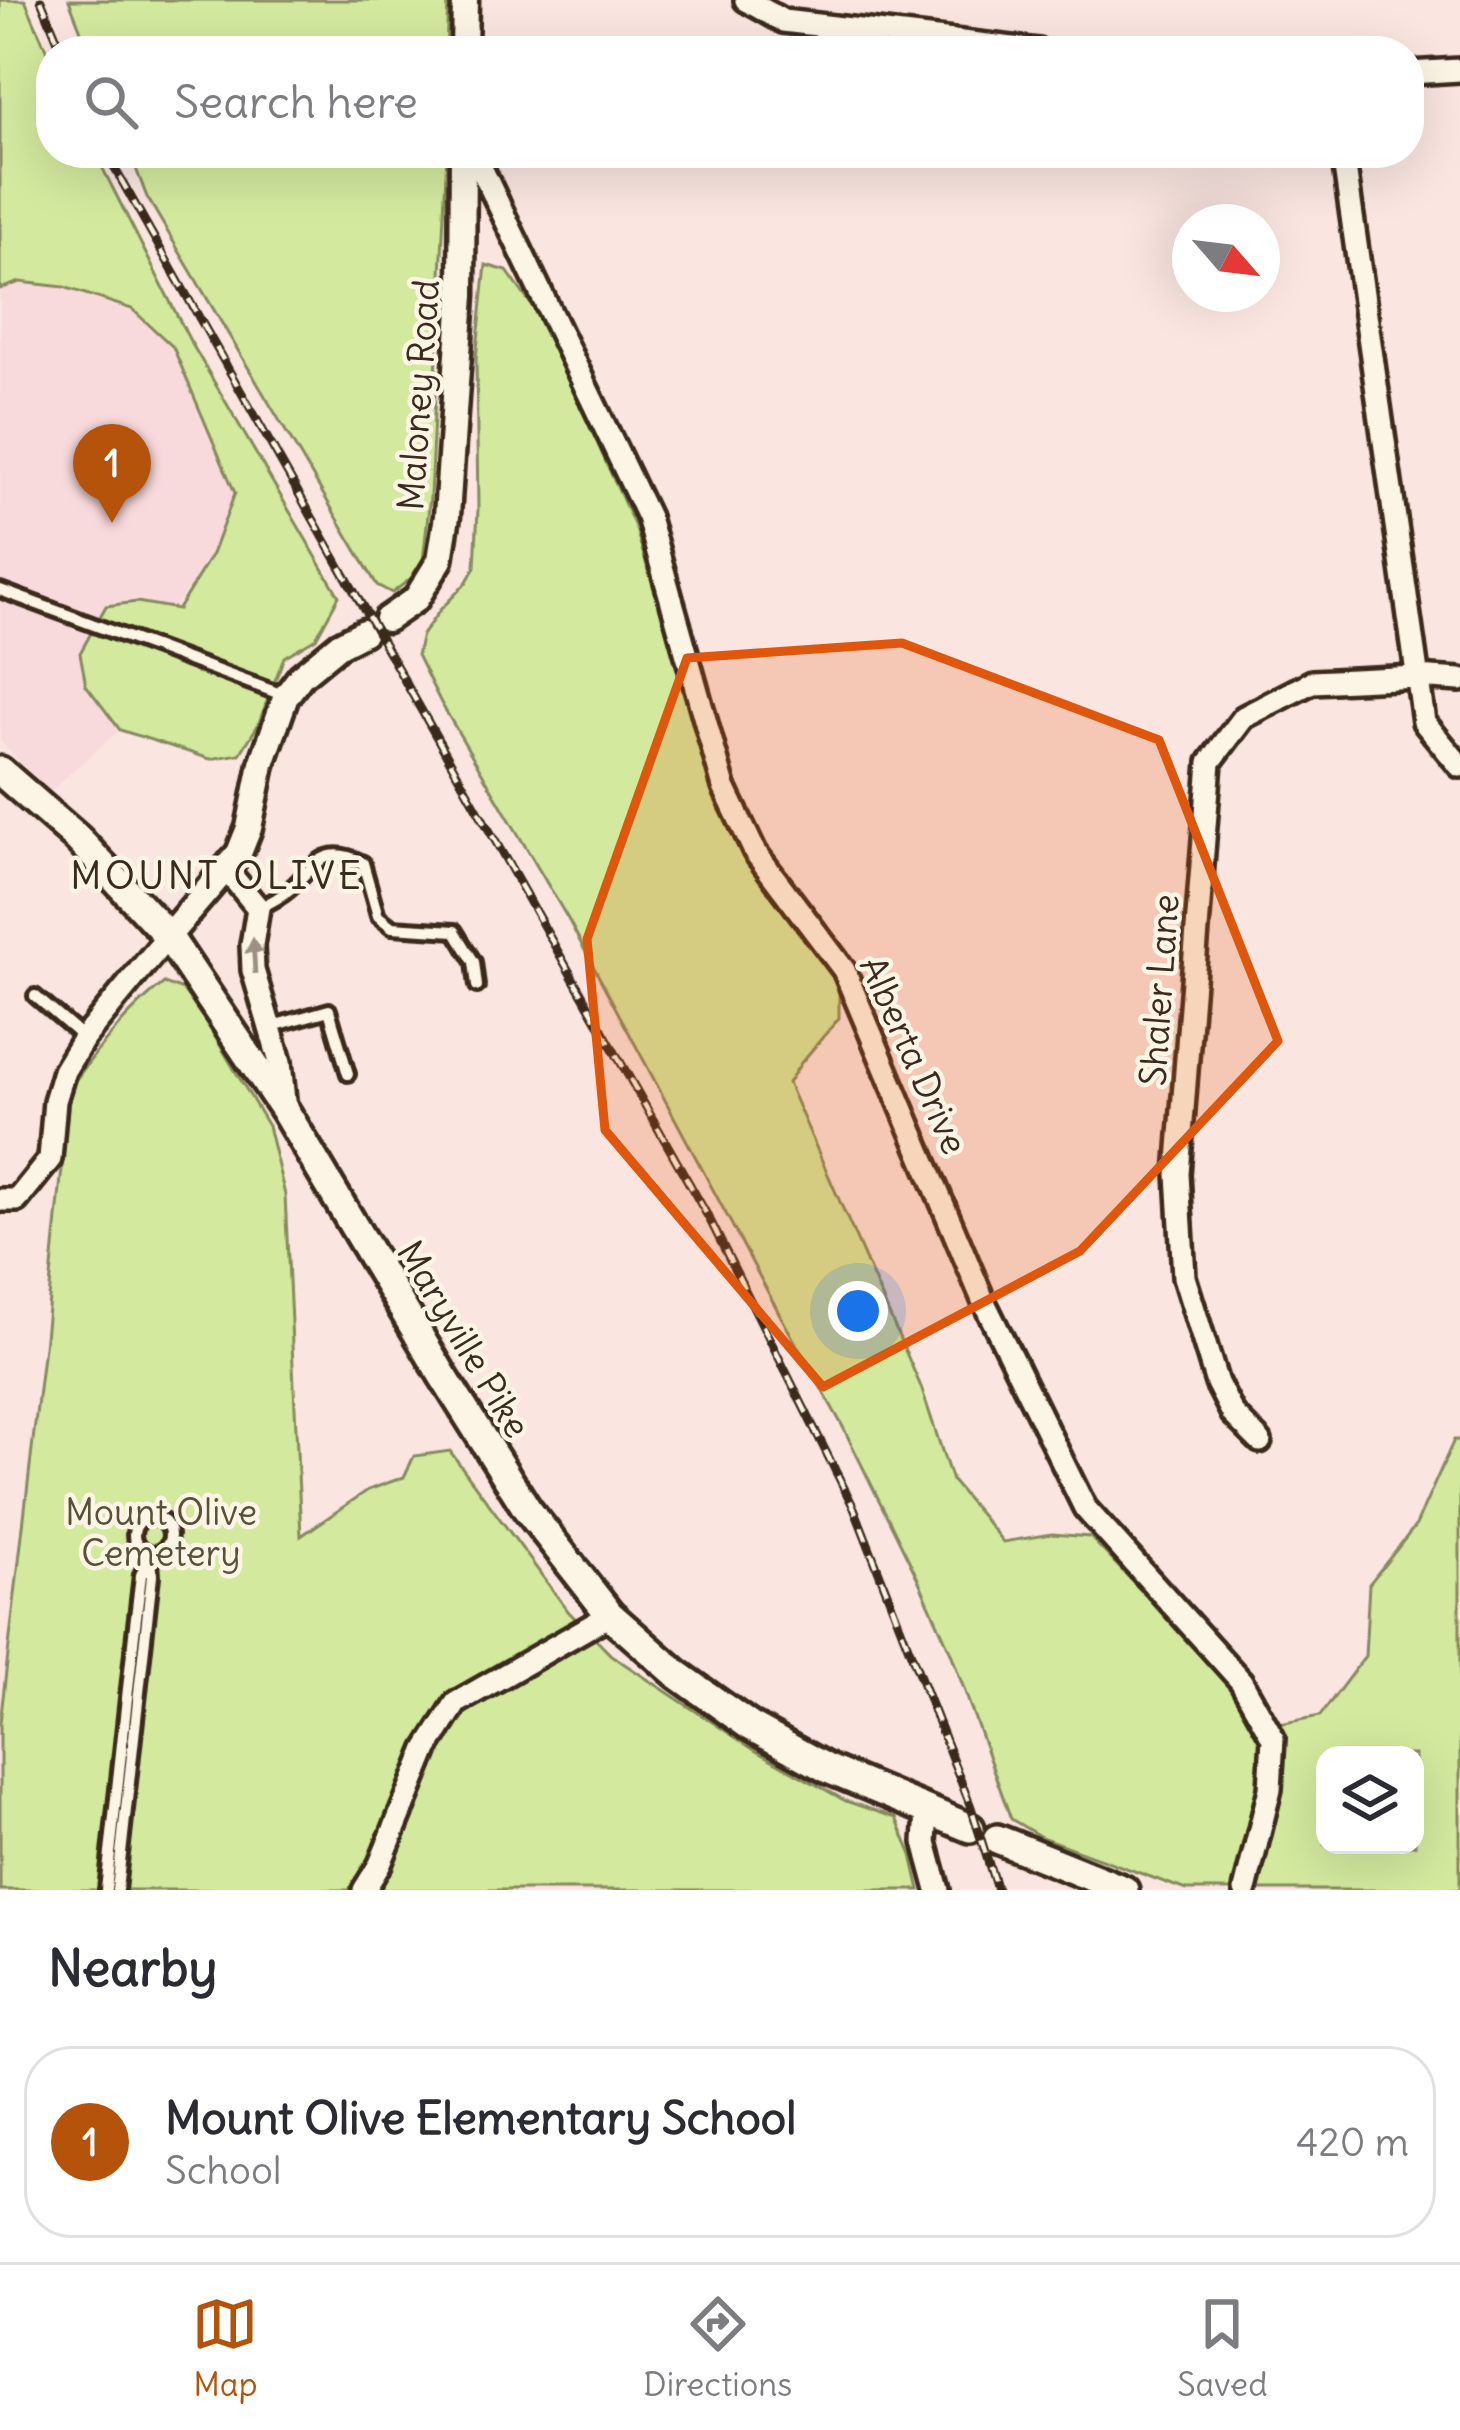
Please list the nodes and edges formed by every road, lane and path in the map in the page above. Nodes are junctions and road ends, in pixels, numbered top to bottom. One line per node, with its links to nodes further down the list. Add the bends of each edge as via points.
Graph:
1 (465, 0): 3 (street)
2 (746, 0): 4 (street, via 783,21)
3 (464, 36)
4 (911, 36)
5 (1459, 64): 6 (street)
6 (1424, 70)
7 (463, 168): 13 (street, Maloney Road, via 462,295 440,560 416,599 340,645)
8 (481, 168): 34 (street, Alberta Drive, via 648,517 724,787 755,852 844,970 983,1300 1085,1508 1241,1681 1273,1738 1270,1789)
9 (1345, 168): 11 (street)
10 (0, 590): 13 (lane)
11 (1417, 677): 12 (street, Shaler Lane); 14 (street, via 1424,722); 26 (street, Shaler Lane, via 1312,682 1244,717 1210,762 1178,1174 1184,1277 1217,1383)
12 (1460, 680)
13 (286, 696): 16 (street, Maloney Road, via 249,828)
14 (1460, 766)
15 (0, 771): 18 (main road, Maryville Pike, via 78,839)
16 (225, 868): 17 (street); 18 (street, Maloney Road)
17 (257, 909): 19 (lane, via 317,861 350,857 362,863 378,916 392,927 455,931 474,962); 21 (street, one-way to 17, via 254,970)
18 (168, 936): 22 (street); 24 (main road, Maryville Pike)
19 (477, 986)
20 (35, 996): 22 (lane)
21 (269, 1027): 23 (lane, via 329,1010); 24 (street)
22 (84, 1038): 25 (street, via 55,1101 50,1159 17,1200)
23 (348, 1074)
24 (285, 1111): 27 (main road, Maryville Pike, via 527,1509)
25 (0, 1200)
26 (1260, 1441)
27 (610, 1615): 28 (main road, Maryville Pike, via 750,1726); 31 (street, via 456,1703)
28 (927, 1812): 32 (street); 33 (main road, Maryville Pike)
29 (106, 1890): 30 (lane, via 136,1614 151,1553)
30 (117, 1890)
31 (364, 1890)
32 (938, 1890)
33 (1124, 1890)
34 (1244, 1890)

